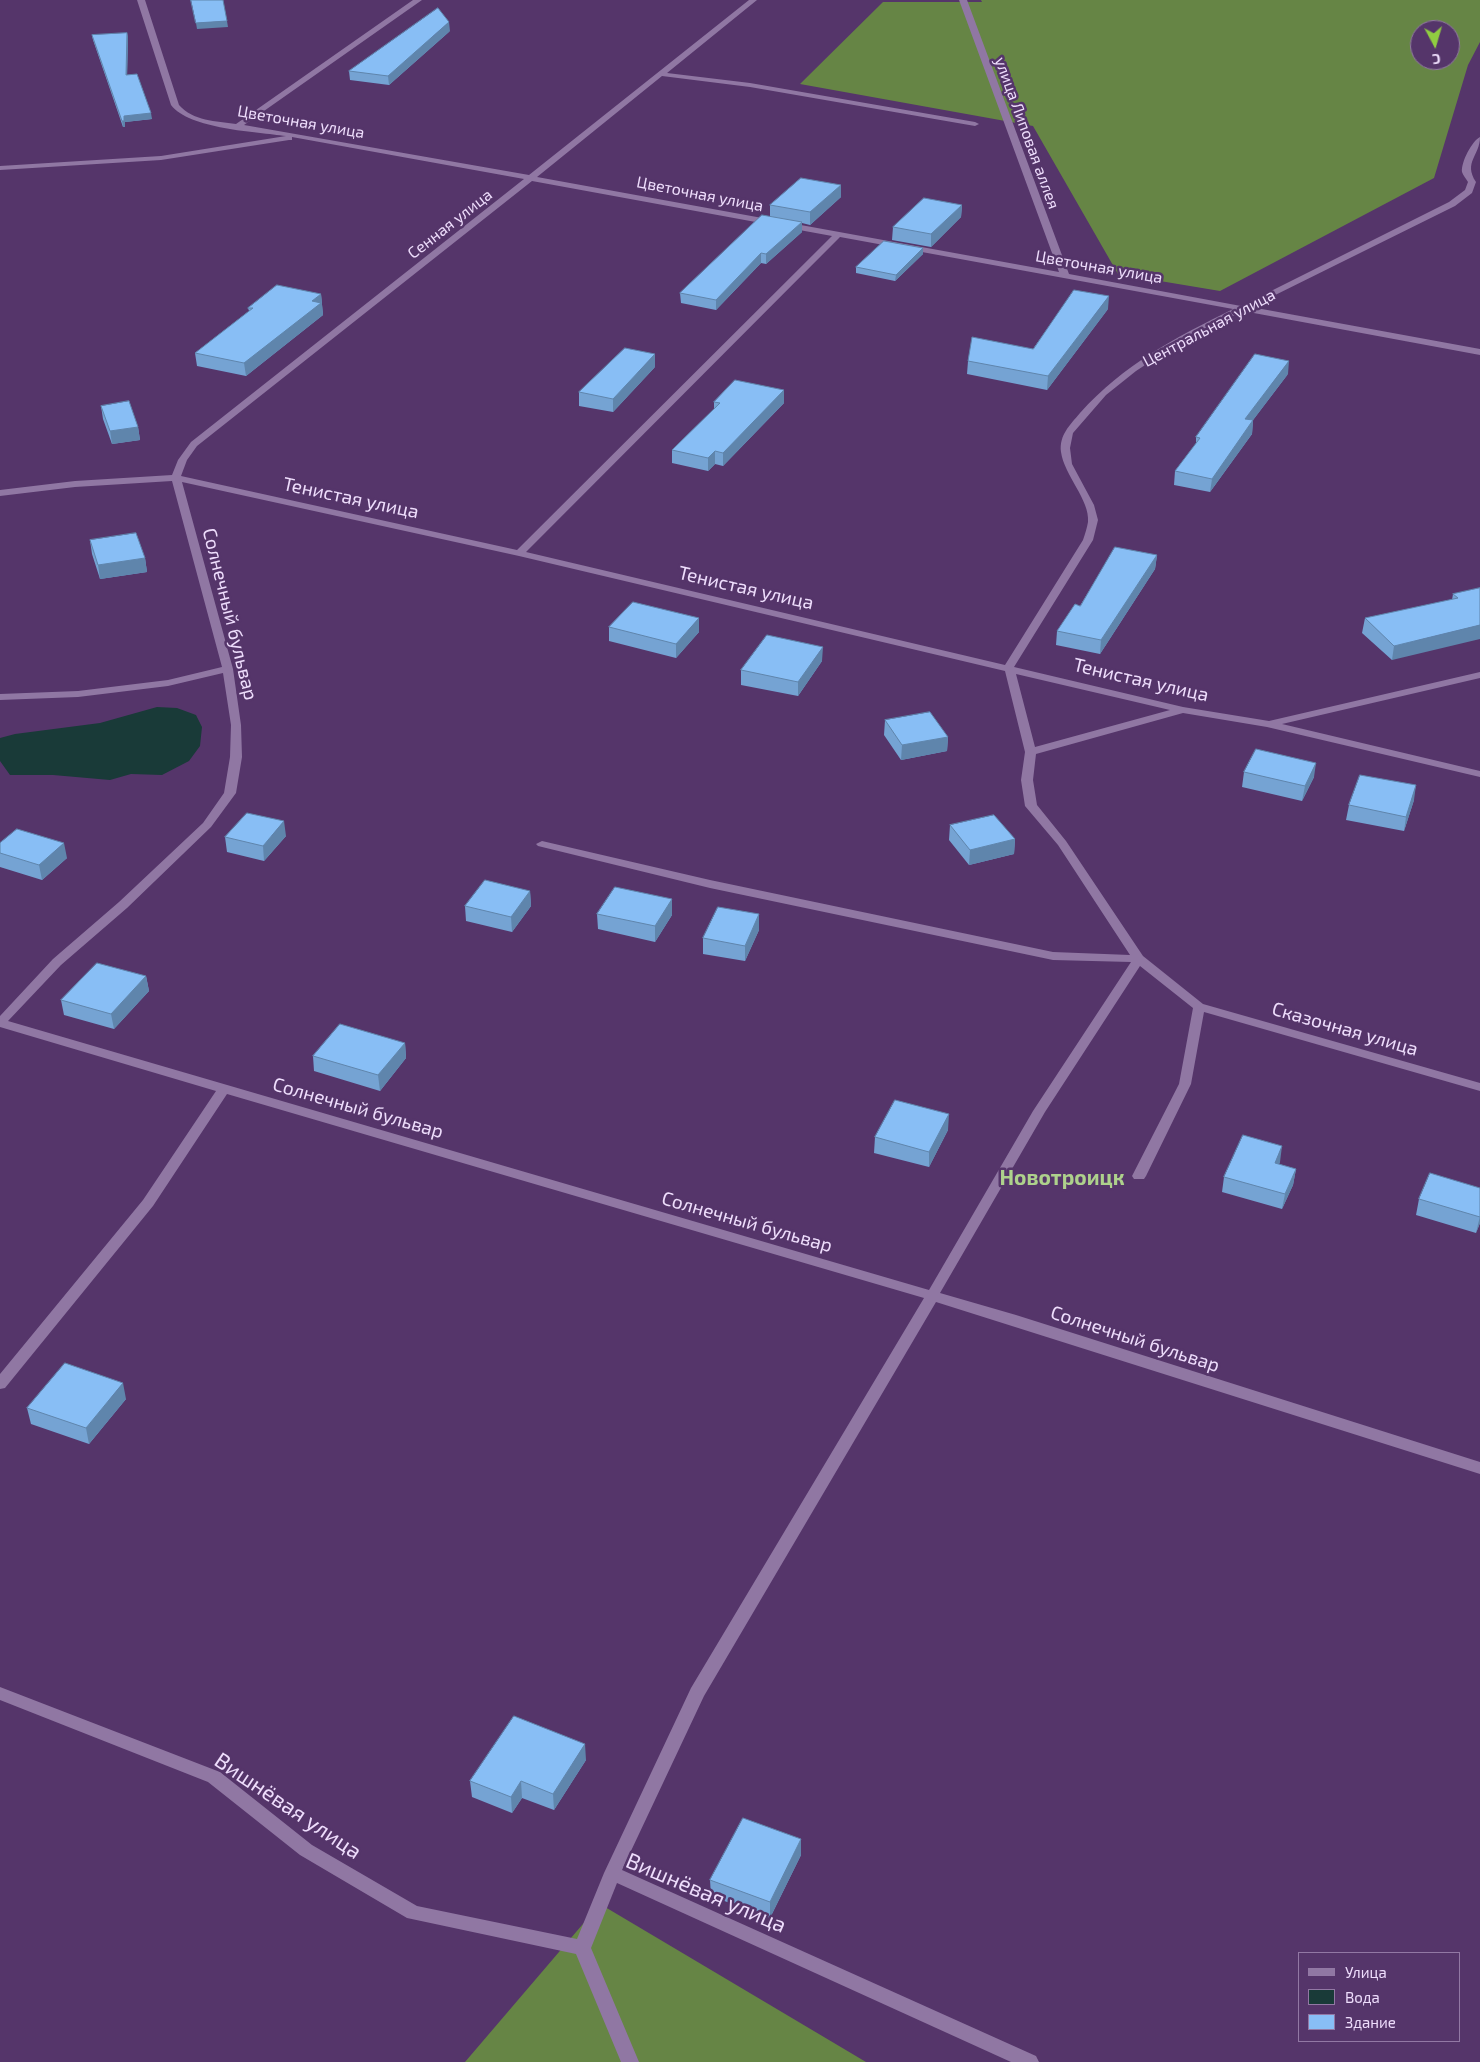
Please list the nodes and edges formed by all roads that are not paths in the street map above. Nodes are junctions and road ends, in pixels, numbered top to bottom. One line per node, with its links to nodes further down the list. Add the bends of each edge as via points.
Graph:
1 (141, 0): 7 (street, Цветочная улица, via 179,111 202,120)
2 (418, 0): 7 (street)
3 (753, 0): 5 (street, Сенная улица)
4 (962, 0): 15 (street, улица Липовая аллея)
5 (661, 74): 6 (street, via 750,85); 11 (street, Сенная улица)
6 (975, 124)
7 (238, 126): 8 (street, Цветочная улица)
8 (302, 136): 10 (street, via 161,158); 11 (street, Цветочная улица)
9 (1480, 139): 12 (street, via 1467,162 1466,173 1472,182)
10 (0, 168)
11 (531, 178): 14 (street, Цветочная улица); 18 (street, Сенная улица, via 194,444 185,454)
12 (1468, 191): 13 (street); 16 (street, Центральная улица, via 1452,204)
13 (1480, 193)
14 (838, 235): 15 (street, Цветочная улица); 20 (street)
15 (1065, 276): 16 (street, Цветочная улица)
16 (1244, 308): 17 (street, Цветочная улица); 21 (street, Центральная улица, via 1174,342 1133,369 1103,393 1068,432 1067,464 1089,505 1093,520 1088,540)
17 (1480, 352)
18 (176, 478): 19 (street, Тенистая улица, via 75,484); 20 (street, Тенистая улица); 22 (street, Солнечный бульвар)
19 (0, 493)
20 (519, 553): 21 (street, Тенистая улица)
21 (1009, 667): 25 (street, Тенистая улица); 27 (street)
22 (228, 670): 24 (street, via 132,688); 32 (street, Солнечный бульвар, via 236,725 236,757 230,793 207,825 57,962)
23 (1480, 675): 26 (street)
24 (0, 697)
25 (1183, 710): 26 (street, Тенистая улица); 27 (street)
26 (1267, 724): 28 (street, Тенистая улица)
27 (1031, 752): 30 (street, via 1027,780 1031,806 1062,843)
28 (1480, 774)
29 (542, 844): 30 (street, via 710,884 1053,956)
30 (1139, 959): 31 (street); 36 (street, via 1039,1111)
31 (1199, 1007): 33 (street, Сказочная улица); 35 (street, via 1185,1084)
32 (0, 1023): 34 (street, Солнечный бульвар)
33 (1480, 1087)
34 (224, 1089): 36 (street, Солнечный бульвар); 37 (street, via 148,1203)
35 (1138, 1176)
36 (932, 1296): 38 (street, Солнечный бульвар); 40 (street, via 697,1693)
37 (0, 1384)
38 (1480, 1468)
39 (0, 1693): 41 (street, Вишнёвая улица, via 214,1777 306,1850 412,1913)
40 (612, 1873): 41 (street, Вишнёвая улица); 43 (street, Вишнёвая улица)
41 (582, 1948): 42 (street)
42 (630, 2062)
43 (1030, 2062)

